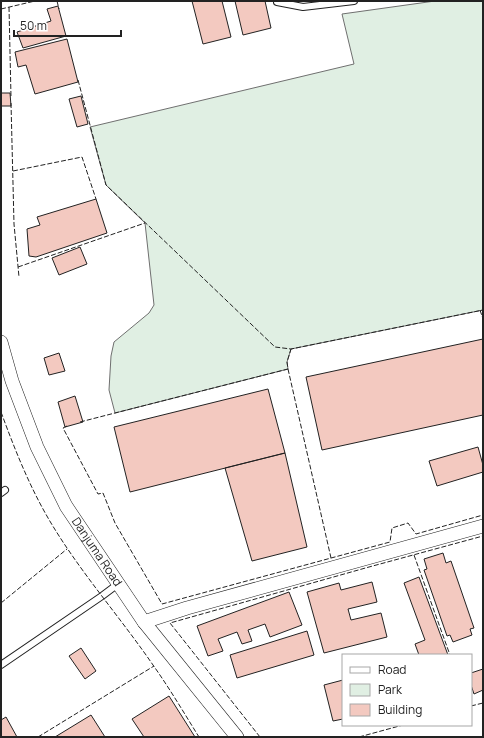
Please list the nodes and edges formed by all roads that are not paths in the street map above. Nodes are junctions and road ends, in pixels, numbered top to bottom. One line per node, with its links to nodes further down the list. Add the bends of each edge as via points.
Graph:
1 (354, 1): 2 (lane, via 303,7)
2 (277, 2)
3 (1, 342): 5 (street, Danjuma Road, via 12,381 37,447 66,506)
4 (483, 526): 6 (street, via 186,608)
5 (118, 584): 6 (street, Danjuma Road); 7 (lane)
6 (144, 622): 8 (street, Danjuma Road)
7 (1, 665)
8 (237, 737)

